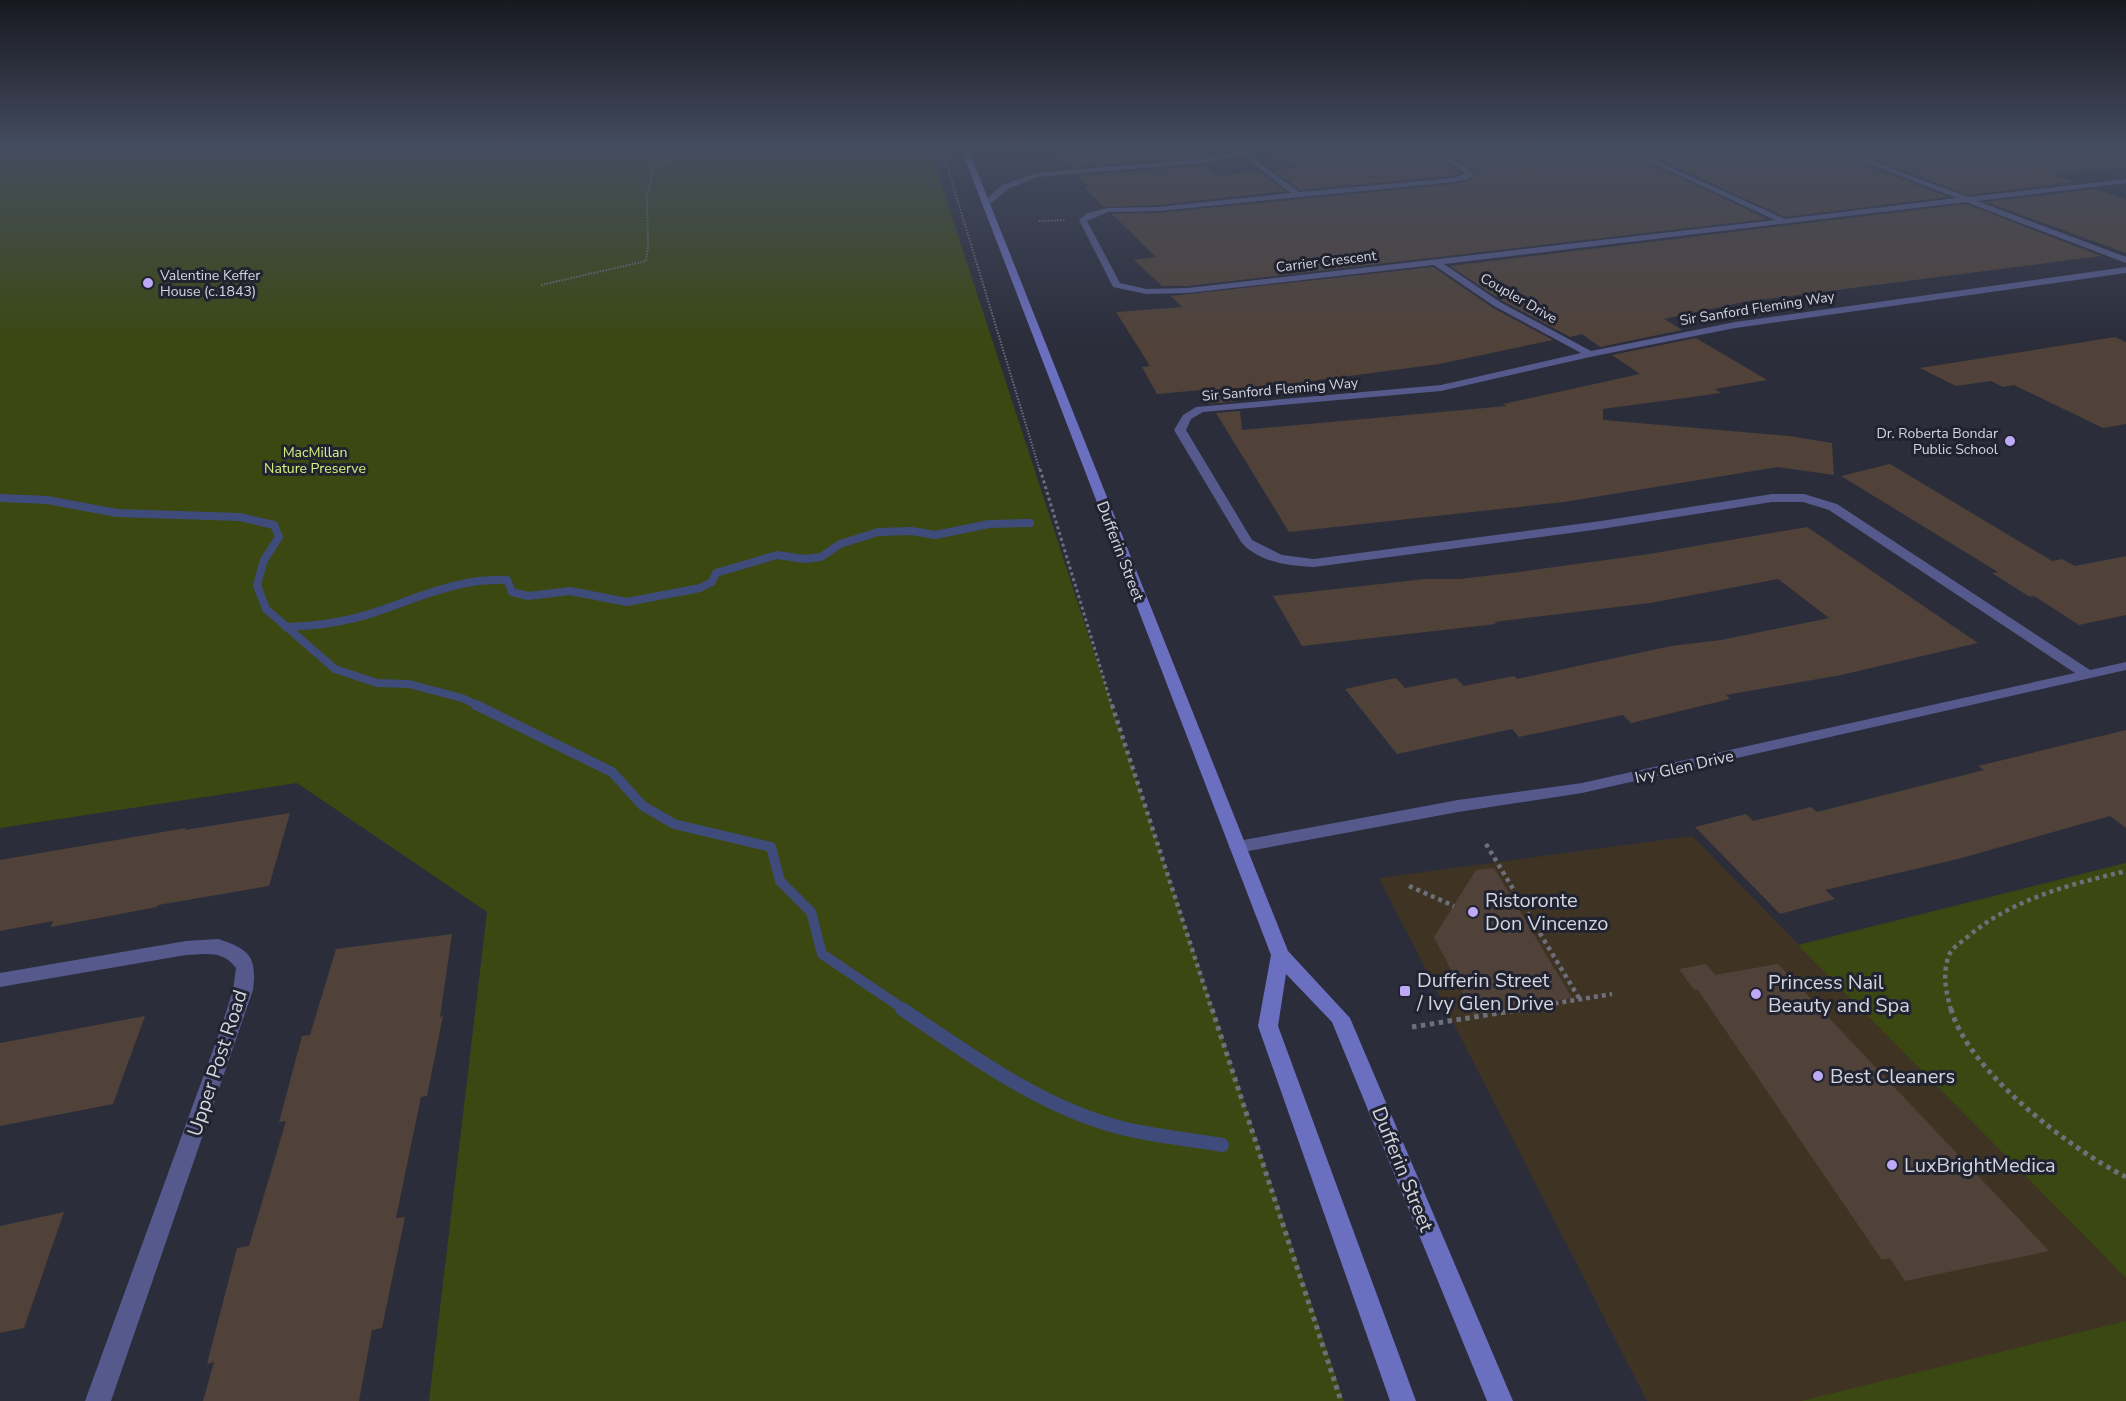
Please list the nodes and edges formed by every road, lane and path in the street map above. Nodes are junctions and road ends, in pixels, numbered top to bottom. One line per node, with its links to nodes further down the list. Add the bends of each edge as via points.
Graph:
1 (646, 211): 14 (path, via 650,249 646,261)
2 (961, 211): 30 (path, via 1108,697)
3 (988, 211): 19 (main road, Dufferin Street)
4 (1117, 211): 12 (street, Carrier Crescent, via 1089,213 1083,220 1116,285 1126,291 1195,289)
5 (1763, 211): 9 (street)
6 (1857, 211): 9 (street, Carrier Crescent)
7 (1998, 211): 11 (street)
8 (1072, 220): 10 (path)
9 (1782, 220): 12 (street, Carrier Crescent)
10 (1039, 221)
11 (2126, 260)
12 (1436, 262): 15 (street, Coupler Drive, via 1497,304)
13 (2126, 270): 15 (street, Sir Sanford Fleming Way, via 1735,325)
14 (540, 285)
15 (1590, 354): 17 (street, Sir Sanford Fleming Way, via 1441,388 1200,410 1187,417 1180,430 1247,542 1262,554 1290,562 1589,527 1772,498 1804,498 1833,507)
16 (2126, 666): 17 (street, Ivy Glen Drive)
17 (2088, 675): 19 (street, Ivy Glen Drive, via 1582,788 1458,806)
18 (1486, 844): 26 (path)
19 (1238, 847): 23 (main road, Dufferin Street)
20 (2126, 871): 28 (path, via 2038,893 1978,927 1950,953 1944,987 1964,1034 2013,1097 2052,1130)
21 (1409, 886): 22 (path)
22 (1454, 906)
23 (1280, 956): 31 (main road, via 1268,1026); 32 (main road, Dufferin Street, via 1340,1018)
24 (0, 980): 29 (street, Upper Post Road, via 218,946 236,954 246,967 231,1028)
25 (1612, 994): 26 (path)
26 (1579, 998): 27 (path)
27 (1412, 1027)
28 (2126, 1177)
29 (98, 1401)
30 (1341, 1401)
31 (1403, 1401)
32 (1500, 1401)

